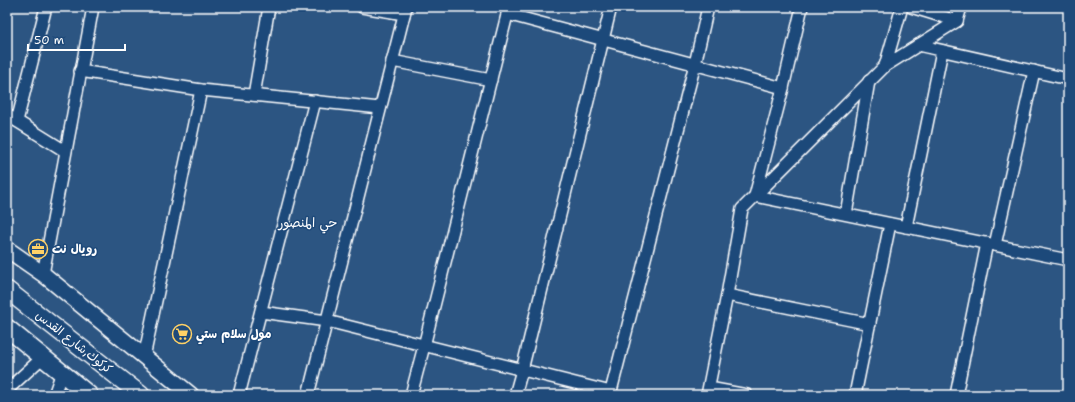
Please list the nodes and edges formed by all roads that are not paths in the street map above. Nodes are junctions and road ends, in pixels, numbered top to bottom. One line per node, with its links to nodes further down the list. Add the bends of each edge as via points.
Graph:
1 (46, 7): 31 (street)
2 (93, 7): 20 (street)
3 (268, 7): 27 (street)
4 (362, 7): 11 (street)
5 (611, 7): 14 (street)
6 (708, 7): 18 (street)
7 (802, 7): 25 (street)
8 (902, 7): 19 (street)
9 (911, 7): 13 (street)
10 (961, 7): 13 (street)
11 (405, 11): 17 (street)
12 (508, 11): 14 (street); 23 (street)
13 (957, 21): 15 (street)
14 (604, 40): 18 (street); 50 (street)
15 (918, 45): 16 (street); 19 (street)
16 (942, 51): 21 (street); 36 (street)
17 (392, 61): 23 (street); 29 (street)
18 (695, 64): 25 (street); 54 (street)
19 (885, 66): 24 (street)
20 (80, 71): 26 (street); 32 (street)
21 (1034, 71): 22 (street); 37 (street)
22 (1068, 79)
23 (491, 80): 47 (street)
24 (870, 81): 33 (street); 34 (street)
25 (783, 88): 33 (street)
26 (201, 90): 27 (street); 49 (street)
27 (254, 95): 28 (street)
28 (315, 101): 29 (street); 43 (street)
29 (380, 108): 44 (street)
30 (7, 115): 31 (street)
31 (18, 121): 32 (street)
32 (65, 151): 40 (street)
33 (755, 196): 34 (street); 42 (street, via 742,209)
34 (846, 214): 35 (street)
35 (890, 224): 36 (street); 45 (street)
36 (906, 227): 37 (street)
37 (991, 244): 39 (street); 65 (street)
38 (7, 249): 40 (street)
39 (1068, 260)
40 (43, 274): 49 (street)
41 (7, 290): 57 (main road, كركوك,شارع القدس)
42 (727, 295): 45 (street); 53 (street)
43 (261, 312): 44 (street); 59 (street)
44 (327, 322): 47 (street); 60 (street)
45 (870, 324): 64 (street)
46 (7, 328): 48 (main road)
47 (424, 346): 50 (street); 61 (street)
48 (43, 357): 51 (main road); 52 (street)
49 (144, 357): 58 (street)
50 (522, 370): 54 (street); 62 (street)
51 (62, 372): 55 (street); 56 (main road)
52 (7, 390)
53 (708, 391): 63 (street)
54 (610, 394)
55 (54, 395)
56 (89, 395)
57 (141, 395)
58 (191, 395)
59 (239, 395)
60 (308, 395)
61 (411, 395)
62 (515, 395)
63 (747, 395)
64 (855, 395)
65 (956, 395)

